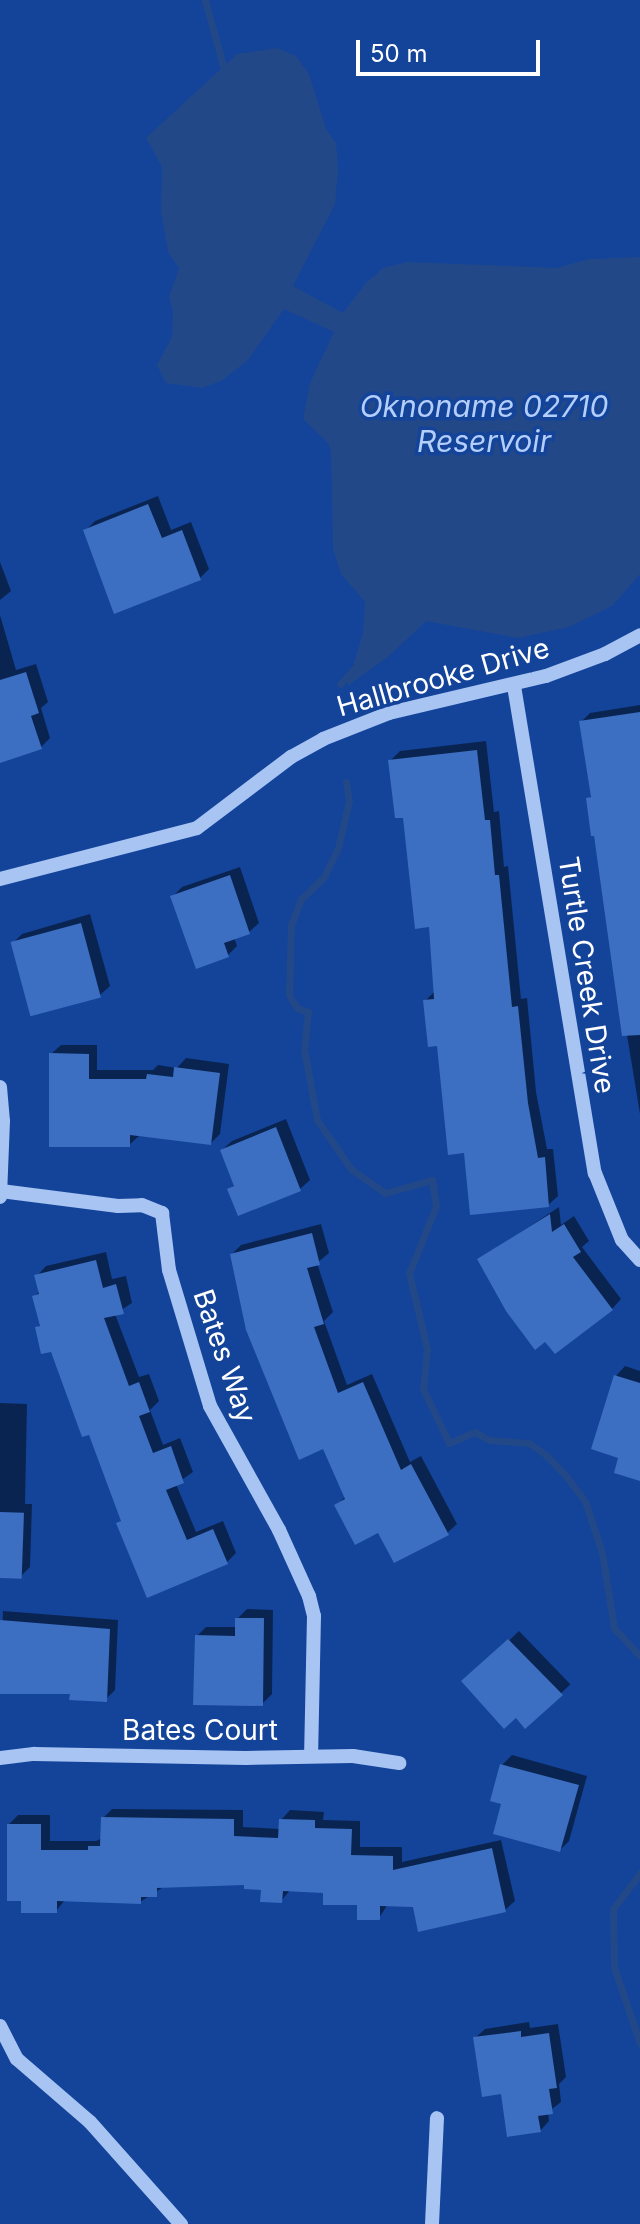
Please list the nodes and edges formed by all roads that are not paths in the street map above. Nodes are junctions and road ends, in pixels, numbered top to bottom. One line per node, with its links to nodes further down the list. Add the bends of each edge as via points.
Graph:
1 (640, 635): 2 (street, Hallbrooke Drive, via 583,663)
2 (514, 686): 3 (street, Hallbrooke Drive, via 389,713 323,739 197,828); 7 (street, Turtle Creek Drive, via 590,1150 607,1207 628,1249)
3 (0, 879)
4 (0, 1087): 5 (street)
5 (1, 1191): 6 (street); 8 (street, Bates Way, via 142,1205 162,1213 169,1270 210,1406 309,1596 314,1616)
6 (0, 1197)
7 (640, 1260)
8 (311, 1756): 9 (street, Bates Court); 10 (street, Bates Court)
9 (0, 1758)
10 (399, 1763)
11 (0, 2026): 13 (street, via 17,2059 90,2122)
12 (437, 2118): 14 (street)
13 (181, 2224)
14 (432, 2224)

